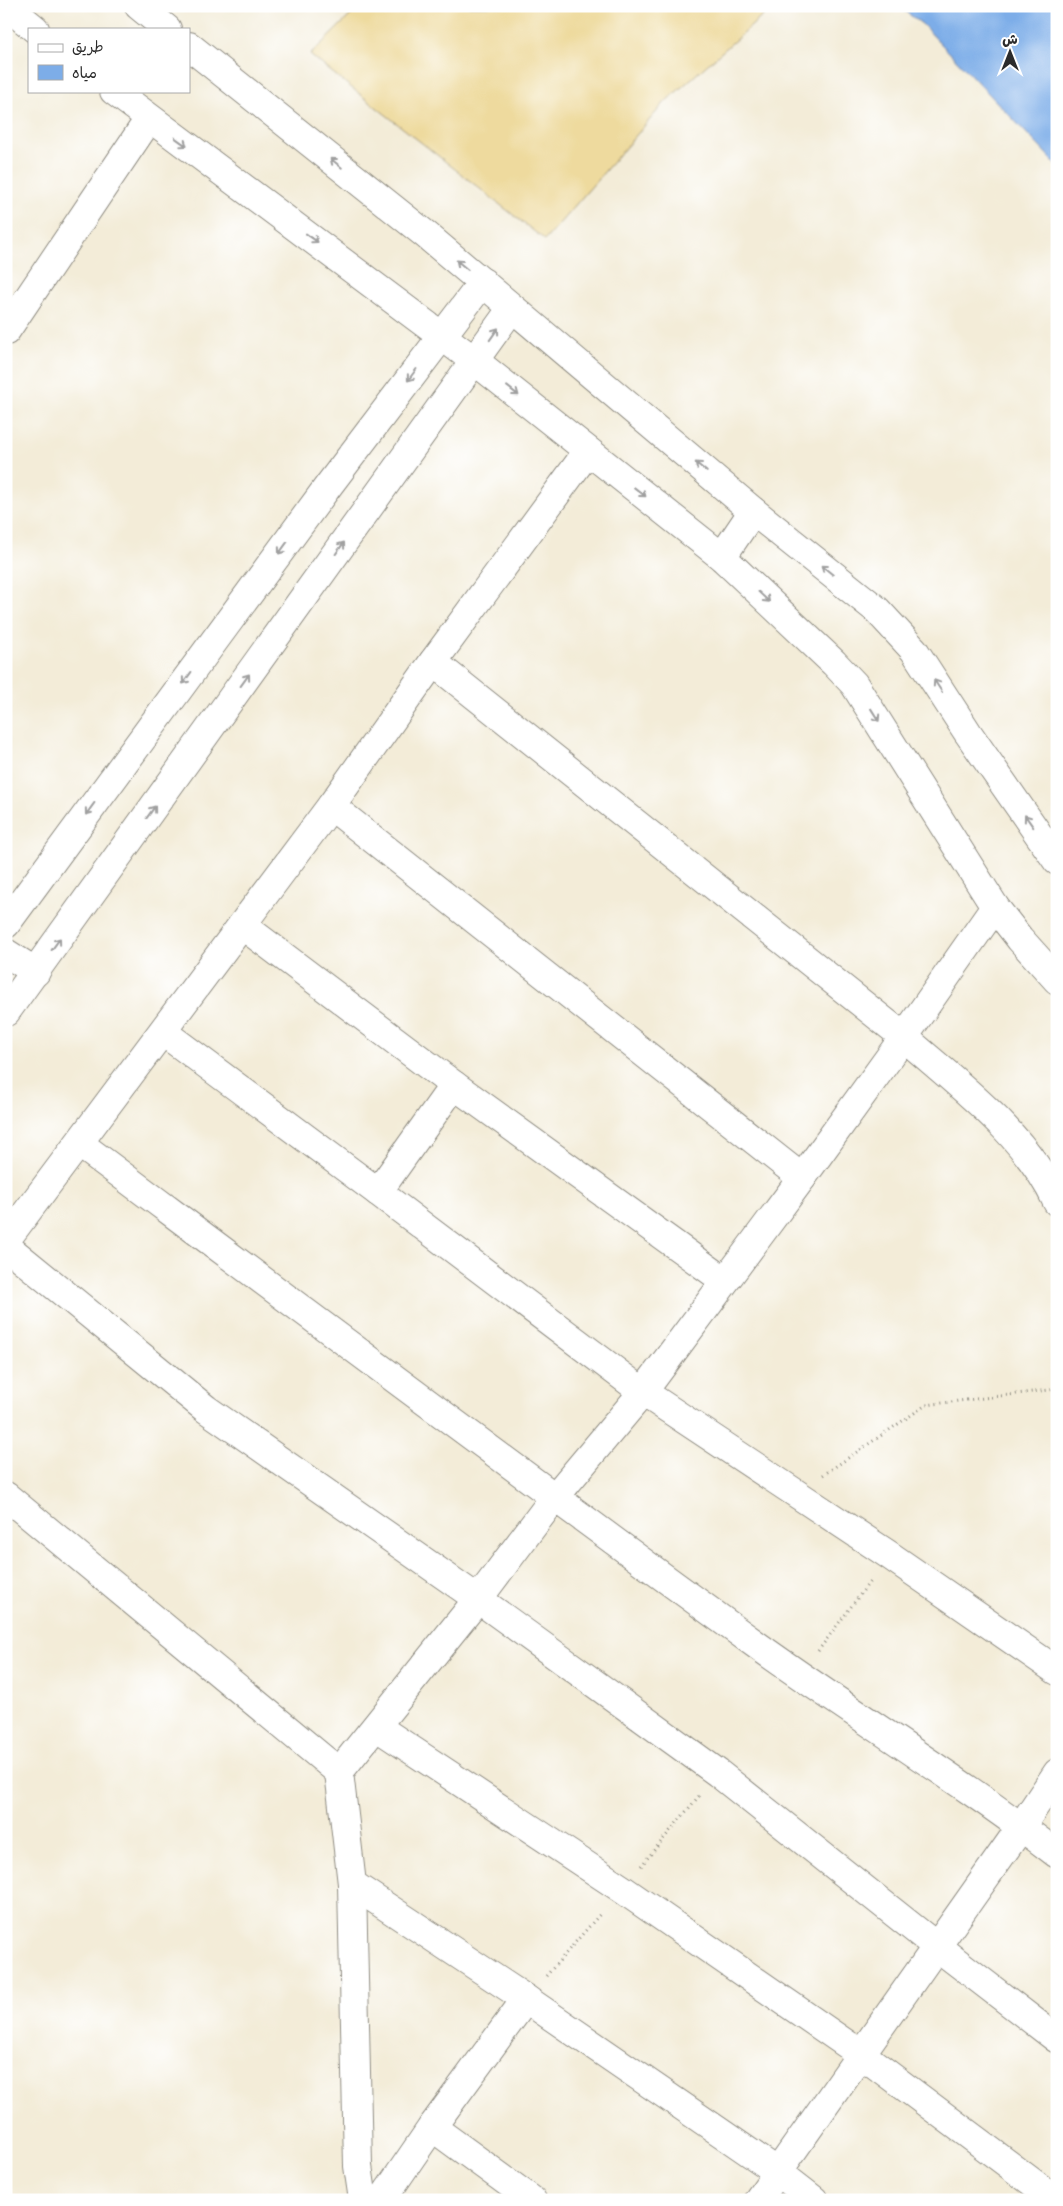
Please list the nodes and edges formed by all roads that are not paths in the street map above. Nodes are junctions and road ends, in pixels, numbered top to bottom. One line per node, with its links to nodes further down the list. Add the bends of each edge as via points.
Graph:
1 (7, 6): 3 (street)
2 (139, 6): 4 (street)
3 (34, 28)
4 (166, 28)
5 (190, 47): 8 (street, one-way to 5)
6 (115, 92): 7 (street)
7 (149, 119): 10 (street); 11 (street, one-way to 11)
8 (483, 282): 9 (street); 11 (street)
9 (512, 308): 12 (street, one-way to 9); 14 (street, one-way to 9)
10 (6, 331)
11 (441, 336): 12 (street); 20 (street, one-way to 20)
12 (475, 361): 13 (street, one-way to 13); 23 (street, one-way to 12)
13 (588, 451): 15 (street, one-way to 15); 16 (street)
14 (753, 511): 15 (street); 18 (street, one-way to 14, via 914,650 877,610)
15 (722, 557): 19 (street, one-way to 19, via 854,684)
16 (433, 662): 17 (street); 27 (street)
17 (331, 806): 21 (street); 30 (street)
18 (1057, 861)
19 (995, 906): 24 (street); 27 (street)
20 (6, 924)
21 (242, 925): 26 (street); 28 (street)
22 (6, 953): 23 (street)
23 (36, 972): 25 (street)
24 (1057, 980)
25 (6, 1012)
26 (162, 1032): 29 (street); 31 (street)
27 (904, 1037): 30 (street); 32 (street, via 997,1119 1046,1178)
28 (454, 1085): 31 (street); 35 (street)
29 (80, 1144): 33 (street); 38 (street)
30 (802, 1178): 35 (street)
31 (378, 1192): 36 (street)
32 (1057, 1202)
33 (6, 1240)
34 (6, 1246): 39 (street, via 206,1409)
35 (725, 1281): 36 (street)
36 (643, 1392): 38 (street); 40 (street)
37 (6, 1496): 42 (street)
38 (554, 1498): 39 (street); 44 (street, via 800,1676)
39 (478, 1599): 41 (street); 47 (street, via 718,1773)
40 (1057, 1671)
41 (378, 1726): 42 (street); 50 (street)
42 (340, 1772): 46 (street)
43 (1057, 1773): 44 (street)
44 (1021, 1827): 45 (street); 47 (street)
45 (1057, 1854)
46 (352, 1884): 48 (street); 53 (street, via 358,2166)
47 (936, 1946): 49 (street); 50 (street)
48 (526, 1999): 51 (street); 52 (street)
49 (1057, 2039)
50 (861, 2054): 52 (street); 58 (street)
51 (432, 2127): 54 (street); 55 (street)
52 (778, 2172): 56 (street); 57 (street)
53 (363, 2200)
54 (382, 2200)
55 (532, 2200)
56 (758, 2200)
57 (814, 2200)
58 (1056, 2200)

